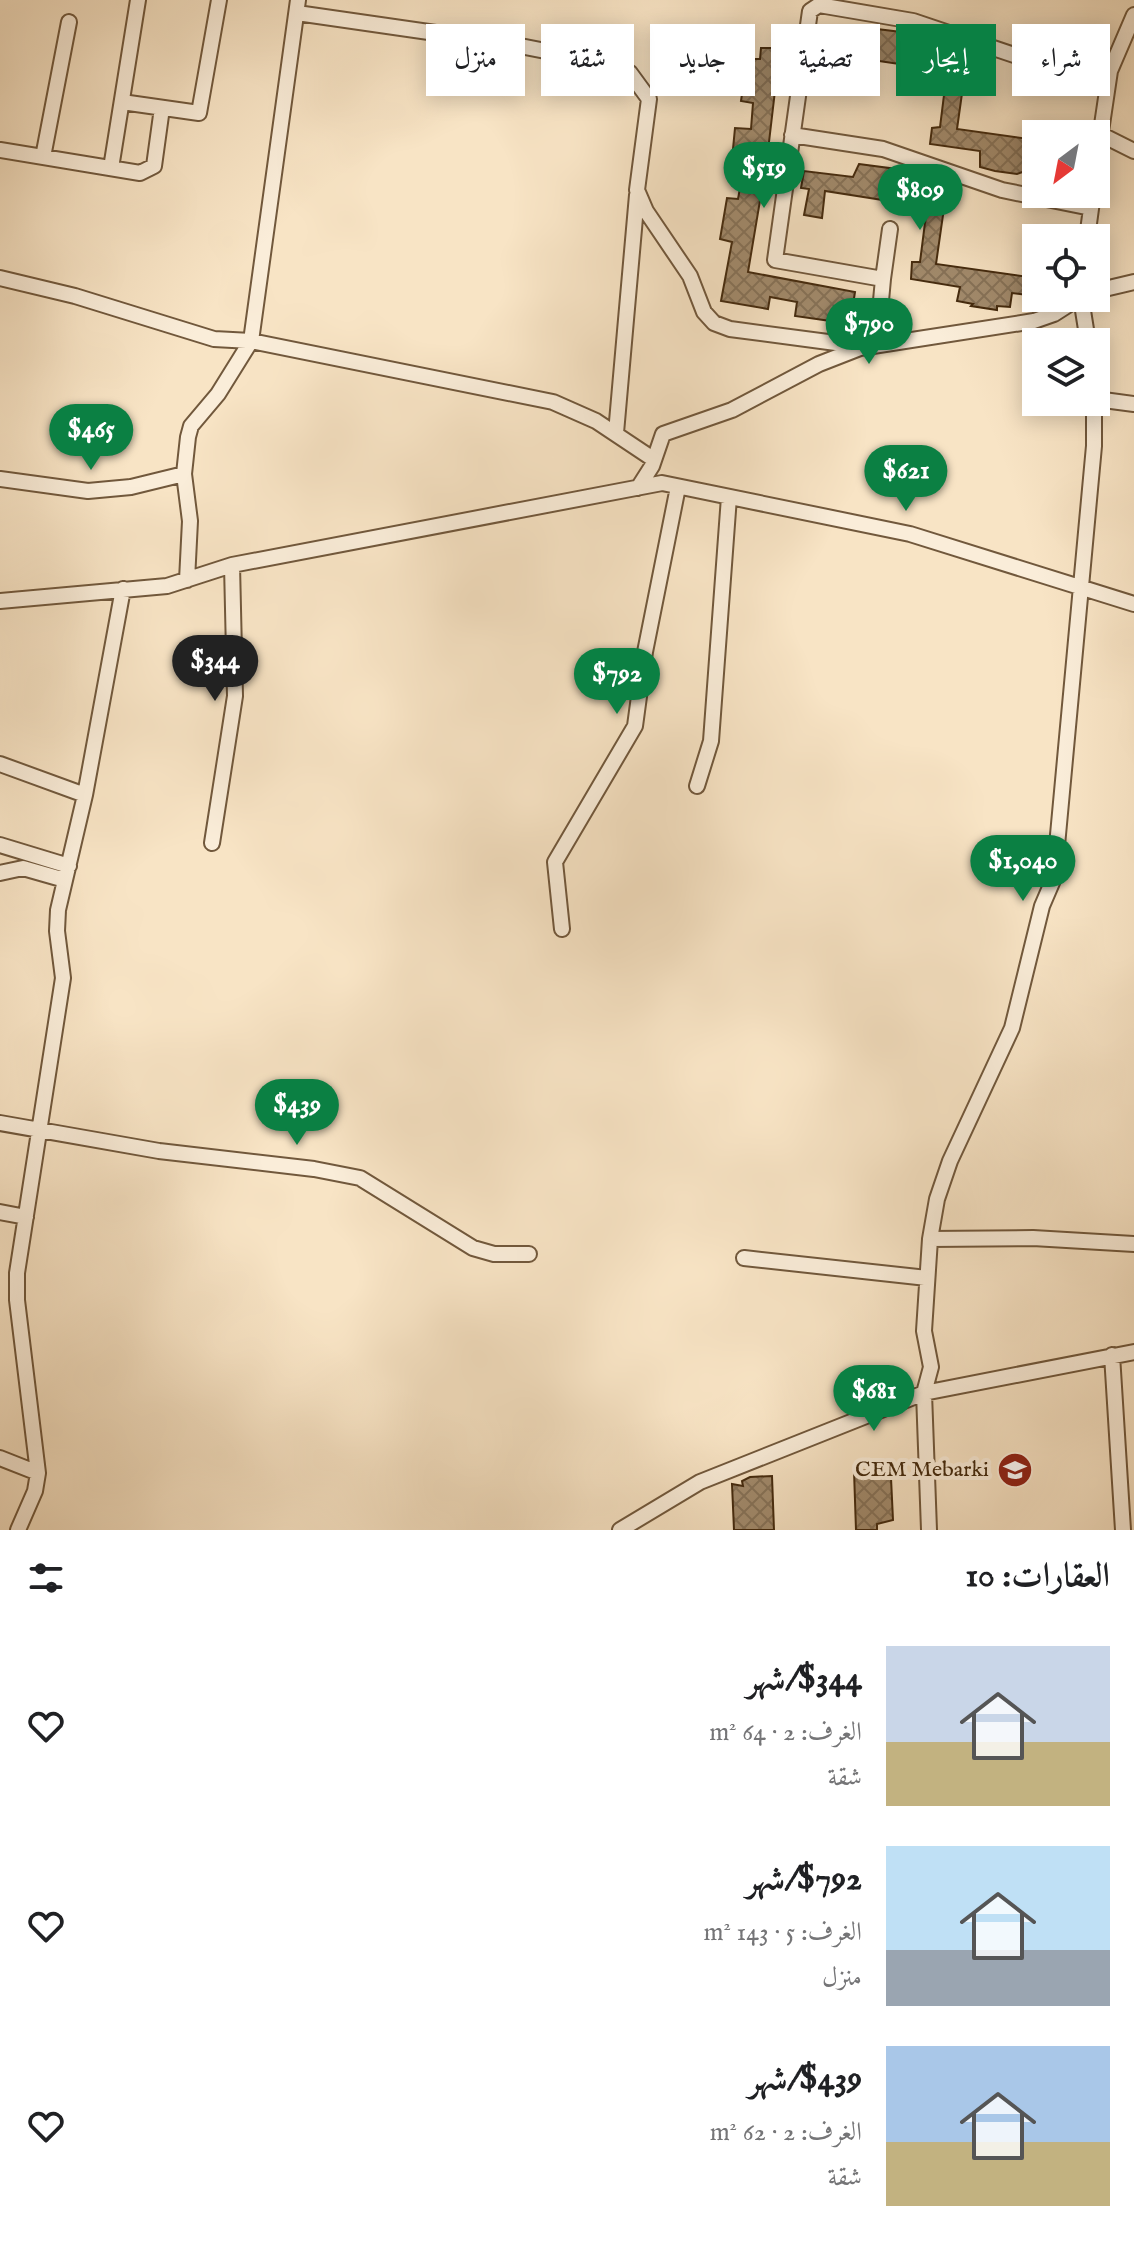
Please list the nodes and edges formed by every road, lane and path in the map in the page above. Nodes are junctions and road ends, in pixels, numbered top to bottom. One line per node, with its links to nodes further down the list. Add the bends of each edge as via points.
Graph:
1 (138, 0): 9 (street)
2 (219, 0): 10 (street, via 199,113)
3 (298, 6): 18 (street, via 623,68 649,99); 26 (street)
4 (1134, 15): 7 (street)
5 (69, 22): 16 (street)
6 (1012, 54): 12 (street, via 913,21 819,5 810,11)
7 (1110, 76)
8 (1105, 96): 11 (street)
9 (122, 102): 10 (street); 17 (street)
10 (162, 108): 17 (street, via 154,166 140,173)
11 (1102, 120)
12 (792, 135): 19 (street, via 883,149); 22 (street, via 775,260)
13 (1110, 139): 15 (street)
14 (0, 150): 16 (street)
15 (1134, 151)
16 (43, 157): 17 (street)
17 (111, 168)
18 (637, 190): 27 (street, via 690,276 704,312 720,327); 31 (street)
19 (1022, 192)
20 (890, 229): 22 (street)
21 (0, 278): 26 (street, via 214,339)
22 (883, 279): 27 (street)
23 (1134, 282): 24 (street)
24 (1110, 288)
25 (1057, 312): 27 (street, via 1034,321)
26 (251, 341): 31 (street, via 553,402); 33 (street, via 191,426)
27 (871, 346): 32 (street, via 819,364 732,410 669,430 659,440)
28 (1110, 402): 29 (street)
29 (1134, 404)
30 (1095, 416): 41 (street)
31 (616, 433): 32 (street)
32 (653, 462): 35 (street); 37 (street)
33 (184, 474): 34 (street, via 88,491); 40 (street, via 190,521)
34 (0, 479)
35 (662, 483): 36 (street); 37 (street)
36 (678, 487): 38 (street); 52 (street, via 635,726 555,862)
37 (638, 488): 39 (street)
38 (729, 497): 41 (street, via 910,534); 46 (street, via 711,741)
39 (232, 565): 40 (street); 48 (street, via 235,696)
40 (187, 580): 42 (street)
41 (1081, 586): 44 (street); 57 (street, via 1054,878 1042,906 1012,1028 950,1161)
42 (123, 589): 43 (street); 47 (street)
43 (0, 601)
44 (1134, 604)
45 (0, 764): 47 (street)
46 (697, 786)
47 (85, 795): 51 (street)
48 (212, 843)
49 (0, 845): 51 (street)
50 (0, 873): 51 (street, via 23,868)
51 (67, 873): 54 (street, via 57,931 63,978)
52 (562, 929)
53 (0, 1123): 54 (street)
54 (41, 1132): 56 (street); 59 (street, via 360,1178 473,1248)
55 (0, 1212): 56 (street)
56 (26, 1217): 66 (street, via 17,1300)
57 (930, 1239): 58 (street); 61 (street)
58 (1134, 1244)
59 (529, 1254)
60 (744, 1258): 61 (street)
61 (927, 1278): 64 (street, via 924,1331 931,1367)
62 (1134, 1352): 63 (street)
63 (1112, 1355): 64 (street); 70 (street)
64 (924, 1393): 68 (street, via 700,1482); 69 (street)
65 (0, 1458): 66 (street)
66 (38, 1473): 67 (street)
67 (18, 1530)
68 (620, 1530)
69 (929, 1530)
70 (1123, 1530)

